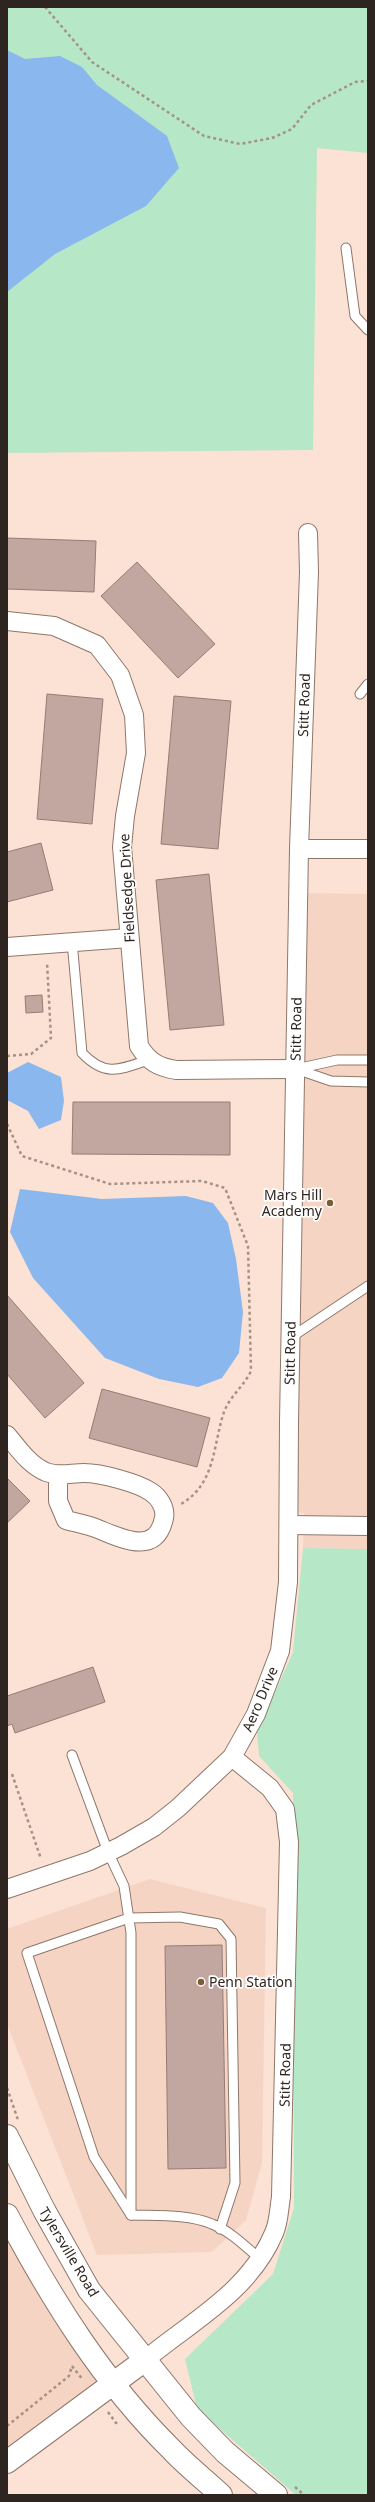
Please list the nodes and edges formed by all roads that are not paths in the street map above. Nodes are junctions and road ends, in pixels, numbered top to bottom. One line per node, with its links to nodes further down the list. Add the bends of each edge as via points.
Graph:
1 (346, 248): 2 (lane, via 355,316)
2 (368, 330)
3 (308, 534): 7 (street, Stitt Road, via 309,572)
4 (7, 621): 9 (street, Fieldsedge Drive, via 54,626 97,645 120,675 134,715 136,753 124,816 122,847)
5 (368, 684): 6 (lane)
6 (360, 694)
7 (299, 849): 8 (street); 14 (street, Stitt Road)
8 (368, 849)
9 (129, 938): 10 (street); 12 (street, Fieldsedge Drive, via 136,1032 139,1046)
10 (72, 941): 11 (street); 12 (lane, via 82,1053 94,1066 117,1071)
11 (7, 947)
12 (148, 1060): 14 (street, via 162,1068 176,1070)
13 (368, 1060): 14 (lane, via 337,1060)
14 (296, 1069): 15 (lane, via 331,1080); 17 (street, Stitt Road)
15 (368, 1082)
16 (368, 1286): 17 (lane)
17 (290, 1338): 20 (street, Stitt Road)
18 (7, 1434): 19 (street, via 34,1465)
19 (58, 1476): 19 (street, via 58,1501 66,1520 140,1542 153,1539 162,1528 165,1515 161,1502 151,1492 99,1475 85,1473)
20 (289, 1525): 21 (street); 23 (street, Aero Drive, via 287,1602 280,1652 256,1714)
21 (368, 1526)
22 (72, 1755): 24 (lane)
23 (232, 1757): 24 (street, Aero Drive, via 202,1787 154,1827); 31 (street, Stitt Road, via 270,1788 285,1809 289,1842 281,2197 275,2232)
24 (108, 1852): 25 (street, Aero Drive); 26 (lane, via 124,1886)
25 (7, 1889)
26 (129, 1918): 29 (lane); 29 (lane, via 27,1953 94,2157); 30 (lane, via 180,1917 219,1924 231,1939 235,2183)
27 (7, 2136): 32 (main road, Tylersville Road, via 44,2210 89,2290)
28 (7, 2215): 33 (main road, via 73,2329)
29 (131, 2216): 30 (lane, via 172,2216 212,2224)
30 (220, 2229): 31 (lane)
31 (260, 2259): 32 (street, Stitt Road, via 242,2282 217,2306)
32 (145, 2360): 33 (main road); 36 (main road, Tylersville Road, via 191,2417 225,2452)
33 (112, 2383): 34 (main road); 35 (main road, via 171,2450)
34 (7, 2462)
35 (221, 2495)
36 (276, 2495)

